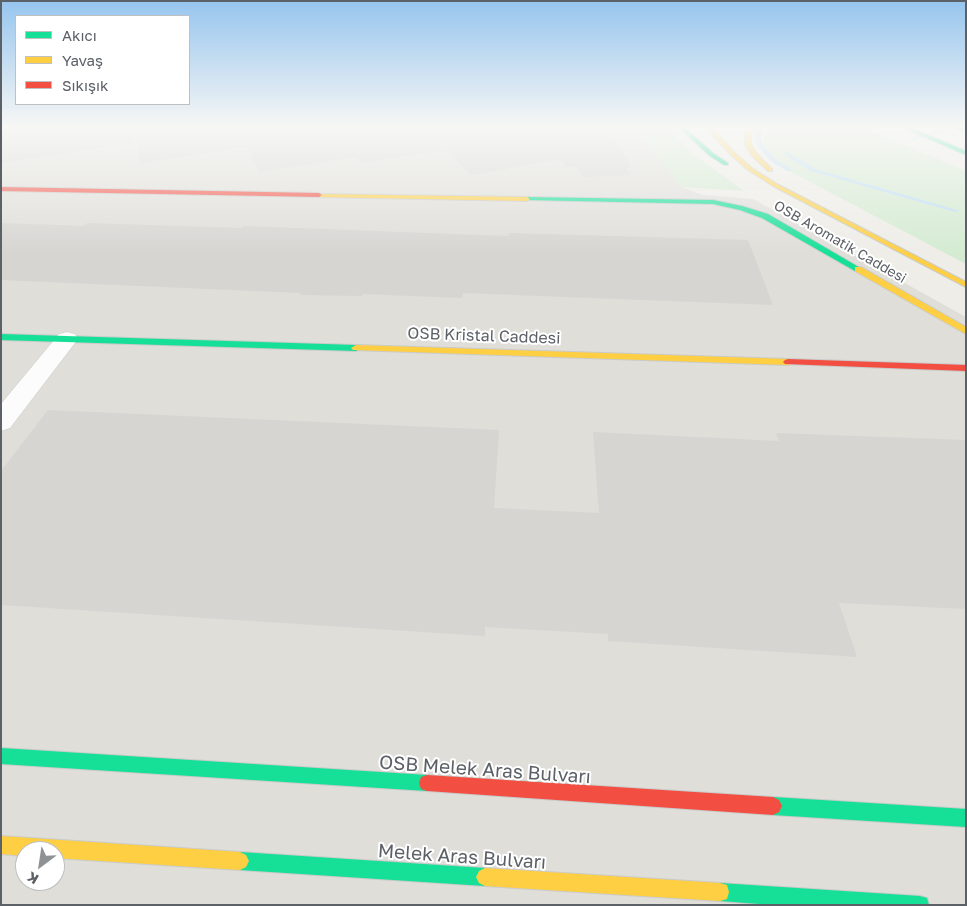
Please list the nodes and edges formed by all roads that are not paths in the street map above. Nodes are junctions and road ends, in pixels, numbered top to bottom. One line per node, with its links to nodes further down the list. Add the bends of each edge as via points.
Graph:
1 (734, 169): 5 (main road)
2 (750, 169): 5 (main road)
3 (771, 169): 5 (main road)
4 (1, 189): 7 (main road, OSB Aromatik Caddesi, via 713,202 765,216)
5 (820, 210): 6 (main road)
6 (966, 285)
7 (966, 331)
8 (1, 337): 9 (main road, OSB Kristal Caddesi)
9 (67, 339): 10 (main road, OSB Kristal Caddesi); 11 (street)
10 (966, 368)
11 (1, 422)
12 (1, 756): 13 (main road, OSB Melek Aras Bulvarı)
13 (966, 818)
14 (1, 845): 15 (main road, Melek Aras Bulvarı)
15 (920, 905)

